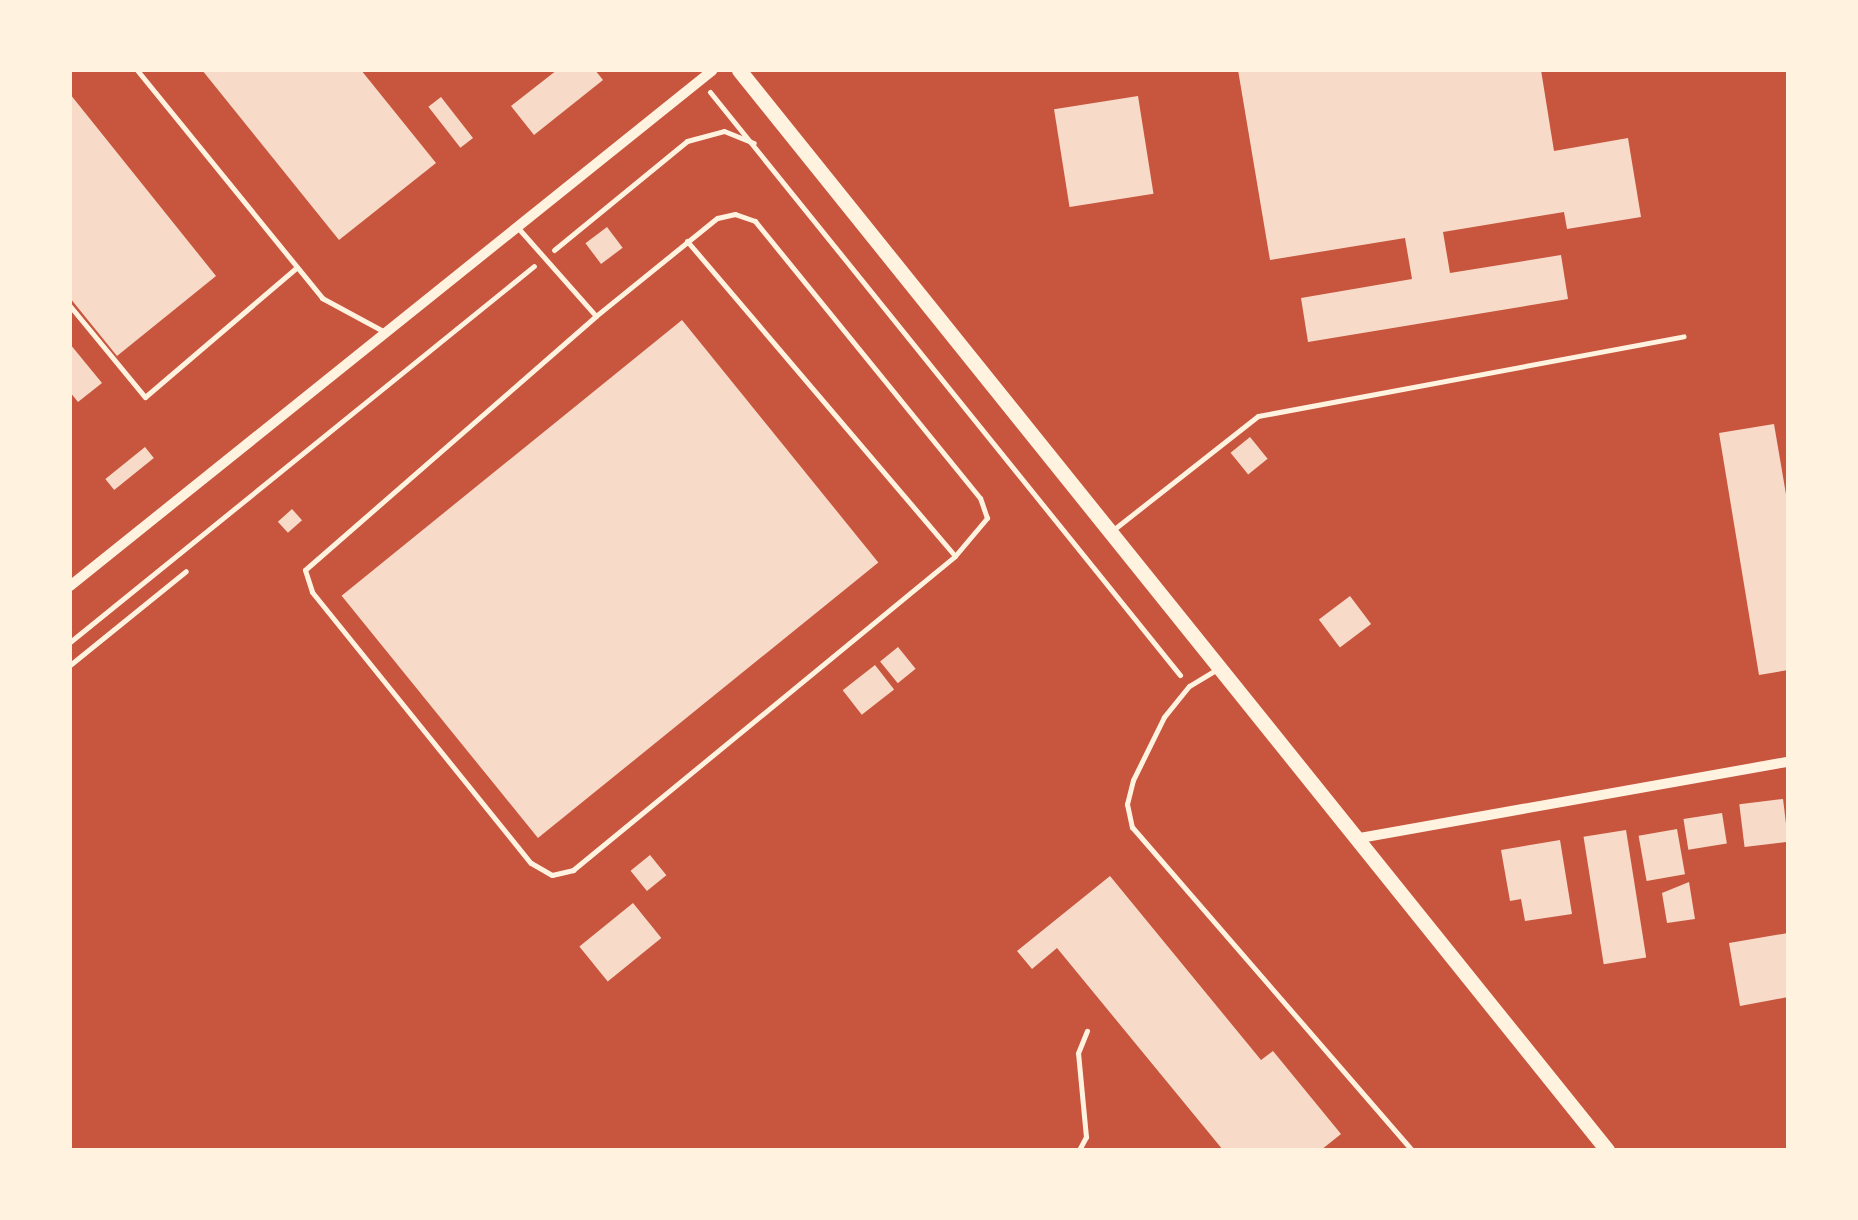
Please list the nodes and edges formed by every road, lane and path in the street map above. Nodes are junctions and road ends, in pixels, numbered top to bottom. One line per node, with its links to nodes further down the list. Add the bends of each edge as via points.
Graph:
1 (137, 70): 9 (lane)
2 (713, 70): 4 (street)
3 (740, 70): 14 (main road)
4 (700, 80): 5 (path); 6 (street)
5 (754, 143): 8 (path, via 724,131 687,141); 21 (path)
6 (517, 227): 8 (lane); 12 (street)
7 (687, 241): 11 (lane); 15 (lane); 15 (lane, via 717,218 754,220 980,498 987,518)
8 (544, 258): 11 (lane); 18 (path)
9 (297, 267): 10 (lane, via 145,397); 12 (lane, via 322,298)
10 (70, 306)
11 (596, 316): 15 (lane, via 305,570 312,592 532,863 552,875 573,870)
12 (386, 332): 17 (street)
13 (1684, 336): 14 (lane, via 1258,416)
14 (1113, 530): 20 (main road)
15 (955, 556)
16 (186, 571): 19 (lane)
17 (70, 586)
18 (70, 642)
19 (70, 665)
20 (1222, 666): 21 (lane); 23 (main road)
21 (1189, 686): 26 (lane, via 1164,717 1133,780 1127,804 1132,827)
22 (1788, 762): 23 (street)
23 (1360, 838): 27 (main road)
24 (1086, 1031): 25 (lane, via 1078,1053 1086,1137)
25 (1079, 1150)
26 (1412, 1150)
27 (1607, 1150)

